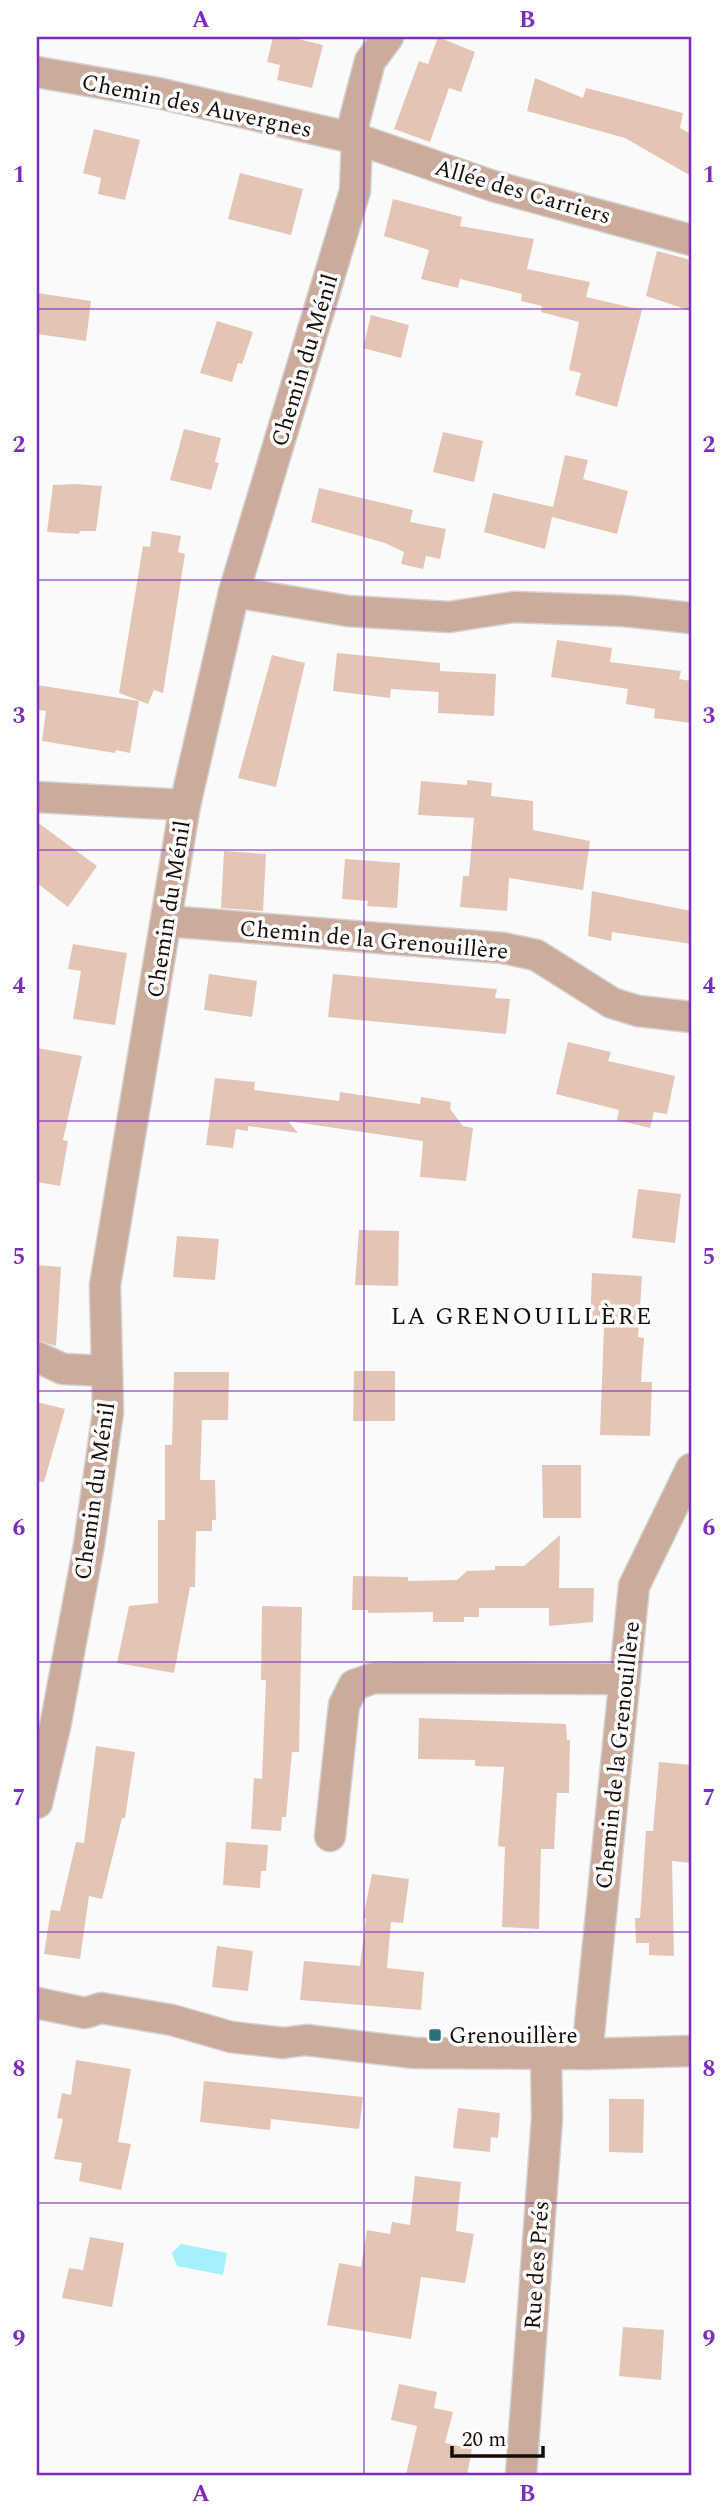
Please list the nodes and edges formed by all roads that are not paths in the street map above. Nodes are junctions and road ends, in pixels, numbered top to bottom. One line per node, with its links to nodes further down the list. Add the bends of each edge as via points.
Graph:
1 (388, 37): 3 (street, Chemin du Ménil, via 370,61 353,126)
2 (37, 72): 3 (street, Chemin des Auvergnes, via 158,93)
3 (357, 139): 4 (street, Allée des Carriers, via 493,186); 5 (street, Chemin du Ménil, via 355,191)
4 (691, 240)
5 (233, 592): 6 (street, via 348,611 449,617 514,607); 8 (street, Chemin du Ménil)
6 (691, 618)
7 (37, 797): 8 (street)
8 (185, 805): 9 (street, Chemin du Ménil)
9 (167, 921): 10 (street, Chemin de la Grenouillère, via 503,948 536,955 612,1003); 12 (street, Chemin du Ménil, via 105,1285)
10 (691, 1017)
11 (37, 1357): 12 (street, via 62,1369)
12 (107, 1371): 15 (street, Chemin du Ménil, via 108,1412 89,1545)
13 (691, 1469): 14 (street, Chemin de la Grenouillère, via 635,1586)
14 (624, 1679): 16 (street, via 374,1678 354,1685 344,1704); 20 (street, Chemin de la Grenouillère)
15 (37, 1803)
16 (330, 1836)
17 (37, 2003): 19 (street, via 85,2012 101,2008 172,2020 231,2037 283,2043 306,2040 415,2053)
18 (691, 2051): 20 (street)
19 (546, 2054): 20 (street); 21 (street, Rue des Prés, via 547,2118)
20 (587, 2054)
21 (521, 2475)

